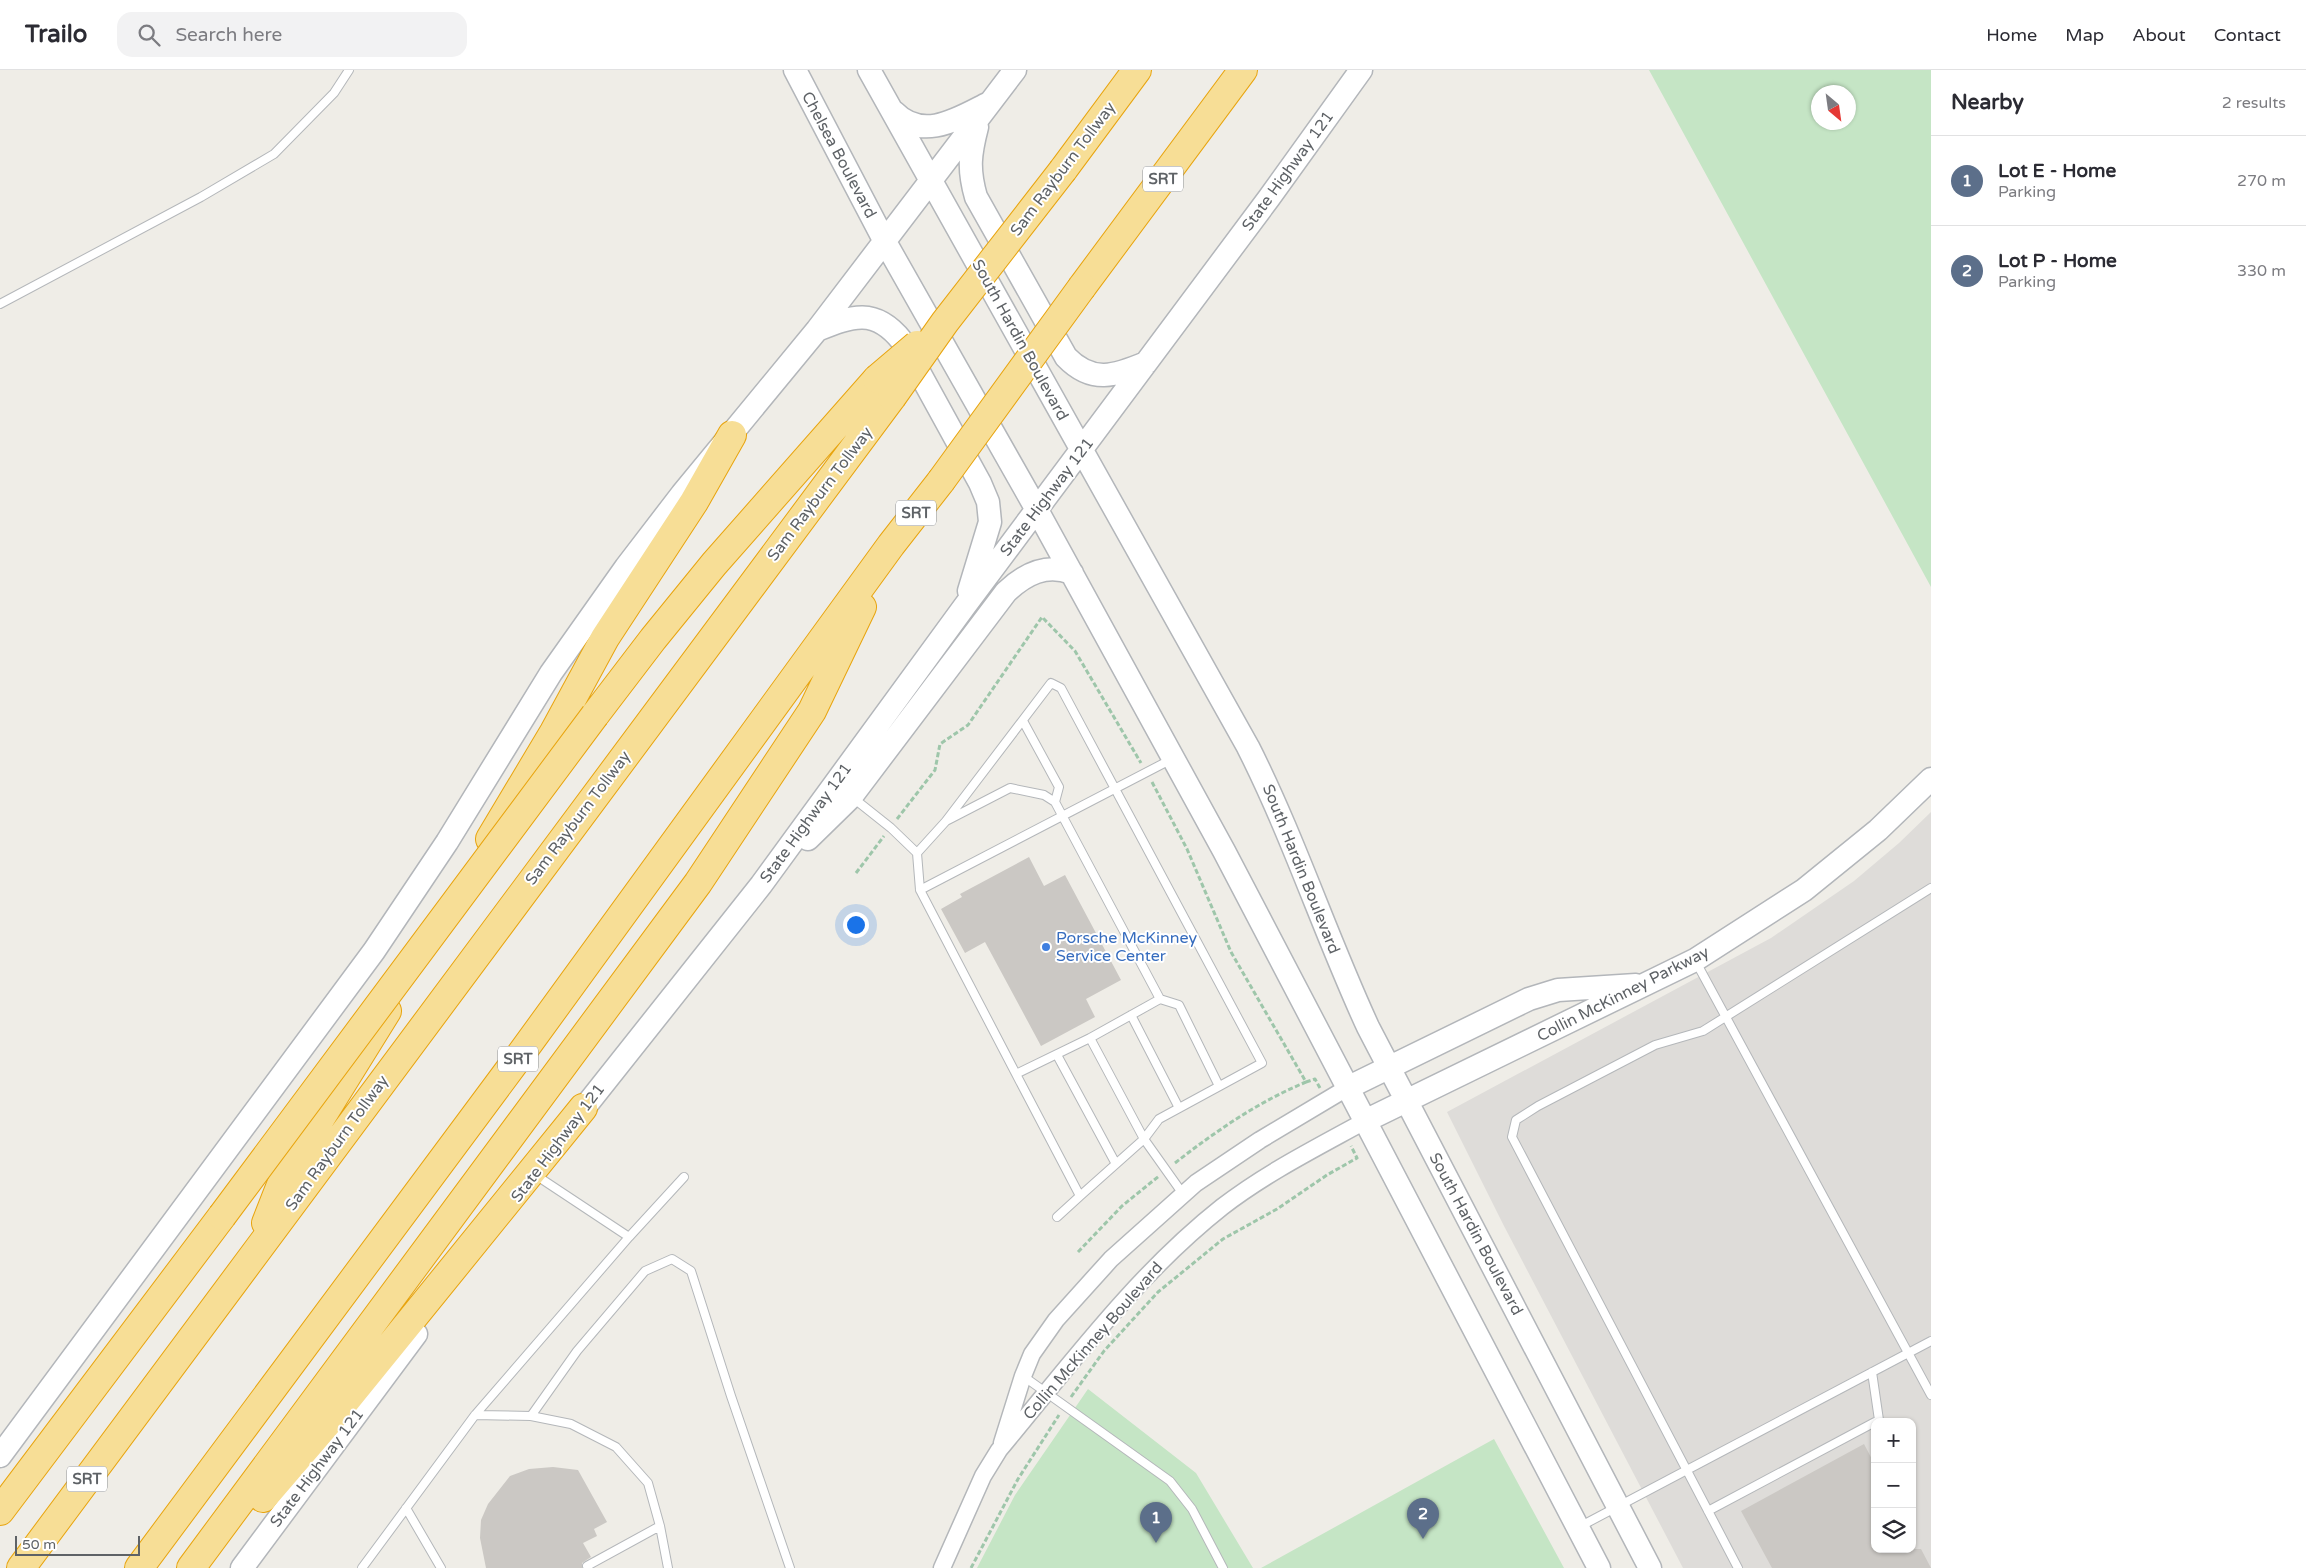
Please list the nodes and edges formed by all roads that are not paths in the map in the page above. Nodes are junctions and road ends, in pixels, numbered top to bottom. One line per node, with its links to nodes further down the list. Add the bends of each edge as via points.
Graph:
1 (349, 70): 13 (lane, via 334,93 274,154 201,197)
2 (795, 70): 12 (main road, Chelsea Boulevard)
3 (869, 70): 9 (main road)
4 (1015, 70): 8 (main road)
5 (1137, 70): 16 (highway, Sam Rayburn Tollway, bridge, via 945,322)
6 (1243, 70): 20 (highway, SRT, bridge)
7 (1360, 70): 15 (main road, State Highway 121)
8 (992, 101): 9 (main road, via 950,121 927,127 908,124); 10 (main road)
9 (890, 108): 11 (main road)
10 (978, 121): 11 (main road); 15 (main road, via 970,152 970,175 976,197 1066,357 1082,370 1102,376 1124,373)
11 (930, 181): 12 (main road); 18 (main road, South Hardin Boulevard)
12 (884, 240): 14 (main road); 19 (main road)
13 (1, 301)
14 (817, 330): 17 (main road); 22 (main road, via 841,320 864,316 890,328 902,341 980,483 988,502 990,522)
15 (1146, 364): 18 (main road, State Highway 121)
16 (885, 388): 58 (highway, Sam Rayburn Tollway / SRT); 74 (highway, bridge, via 714,564 595,714)
17 (732, 435): 58 (highway, via 694,502 605,638 554,732 355,1065 284,1177); 70 (main road, via 643,545 551,673 447,842 374,951)
18 (1082, 450): 19 (main road, State Highway 121); 42 (main road, South Hardin Boulevard, via 1268,788 1348,984)
19 (1037, 510): 21 (main road); 22 (main road, State Highway 121)
20 (891, 545): 80 (highway, SRT, via 512,1066); 81 (highway, via 812,711 698,883)
21 (1072, 573): 24 (main road); 27 (main road, via 1056,568 1043,570 1026,576 1006,592)
22 (964, 606): 32 (main road, State Highway 121)
23 (1022, 721): 26 (lane, via 1051,683 1061,688); 28 (lane, via 1059,787); 30 (lane)
24 (1173, 758): 26 (lane); 45 (main road)
25 (1931, 779): 35 (main road, Collin McKinney Parkway, via 1878,830 1804,890)
26 (1116, 788): 29 (lane); 44 (lane, via 1262,1063)
27 (851, 797): 31 (lane); 32 (main road)
28 (1055, 802): 29 (lane); 30 (lane, via 1044,795 1010,788)
29 (1062, 816): 34 (lane); 37 (lane)
30 (946, 821): 31 (lane)
31 (917, 853): 34 (lane)
32 (761, 885): 47 (main road, State Highway 121)
33 (1931, 888): 39 (lane)
34 (920, 890): 43 (lane)
35 (1695, 960): 36 (main road, Collin McKinney Parkway); 39 (lane)
36 (1646, 985): 42 (main road, via 1558,990 1529,999); 46 (main road, Collin McKinney Parkway)
37 (1160, 1000): 38 (lane); 44 (lane, via 1178,1005)
38 (1131, 1015): 40 (lane); 48 (lane)
39 (1726, 1016): 60 (lane); 71 (lane, via 1703,1031 1655,1045 1538,1106 1516,1120 1512,1137)
40 (1090, 1038): 41 (lane); 50 (lane)
41 (1057, 1055): 43 (lane); 51 (lane)
42 (1389, 1068): 45 (main road); 46 (main road, South Hardin Boulevard)
43 (1016, 1074): 55 (lane)
44 (1219, 1086): 48 (lane)
45 (1347, 1088): 49 (main road); 54 (street, Collin McKinney Boulevard, via 1260,1140)
46 (1406, 1101): 49 (main road, Collin McKinney Parkway); 72 (main road, South Hardin Boulevard)
47 (584, 1108): 52 (main road, State Highway 121); 82 (highway, via 330,1420)
48 (1179, 1108): 50 (lane, via 1159,1119)
49 (1364, 1121): 63 (street, Collin McKinney Boulevard, via 1246,1190 1198,1228 1125,1300); 77 (main road)
50 (1144, 1139): 51 (lane); 54 (lane)
51 (1116, 1164): 55 (lane)
52 (534, 1174): 57 (lane); 83 (main road, State Highway 121)
53 (684, 1176): 57 (lane)
54 (1183, 1194): 62 (street, Collin McKinney Boulevard, via 1085,1287 1042,1339)
55 (1080, 1196): 56 (lane)
56 (1057, 1217)
57 (629, 1236): 65 (lane)
58 (253, 1257): 79 (highway, Sam Rayburn Tollway / SRT)
59 (1931, 1341): 60 (lane)
60 (1908, 1353): 61 (lane); 64 (lane)
61 (1872, 1372): 67 (lane); 71 (lane)
62 (1023, 1376): 63 (lane); 69 (street, Collin McKinney Boulevard)
63 (1047, 1393): 69 (street, Collin McKinney Boulevard); 89 (lane, via 1170,1481 1192,1509)
64 (1931, 1395)
65 (475, 1415): 66 (lane); 73 (lane)
66 (531, 1416): 76 (lane, via 571,1424 616,1447 648,1483); 87 (lane, via 577,1351 645,1271 672,1260 691,1271)
67 (1879, 1418)
68 (1871, 1424): 75 (lane)
69 (999, 1450): 88 (street, Collin McKinney Boulevard, via 983,1476)
70 (0, 1456)
71 (1686, 1470): 72 (lane); 75 (lane)
72 (1618, 1506): 77 (lane); 91 (main road, South Hardin Boulevard)
73 (406, 1508): 84 (lane); 85 (lane)
74 (0, 1511)
75 (1708, 1511): 92 (lane)
76 (660, 1526): 78 (lane); 86 (lane)
77 (1578, 1528): 90 (main road)
78 (587, 1566)
79 (21, 1568)
80 (139, 1568)
81 (191, 1568)
82 (204, 1568)
83 (242, 1568)
84 (362, 1568)
85 (440, 1568)
86 (668, 1568)
87 (790, 1568)
88 (942, 1568)
89 (1223, 1568)
90 (1599, 1568)
91 (1650, 1568)
92 (1738, 1568)

